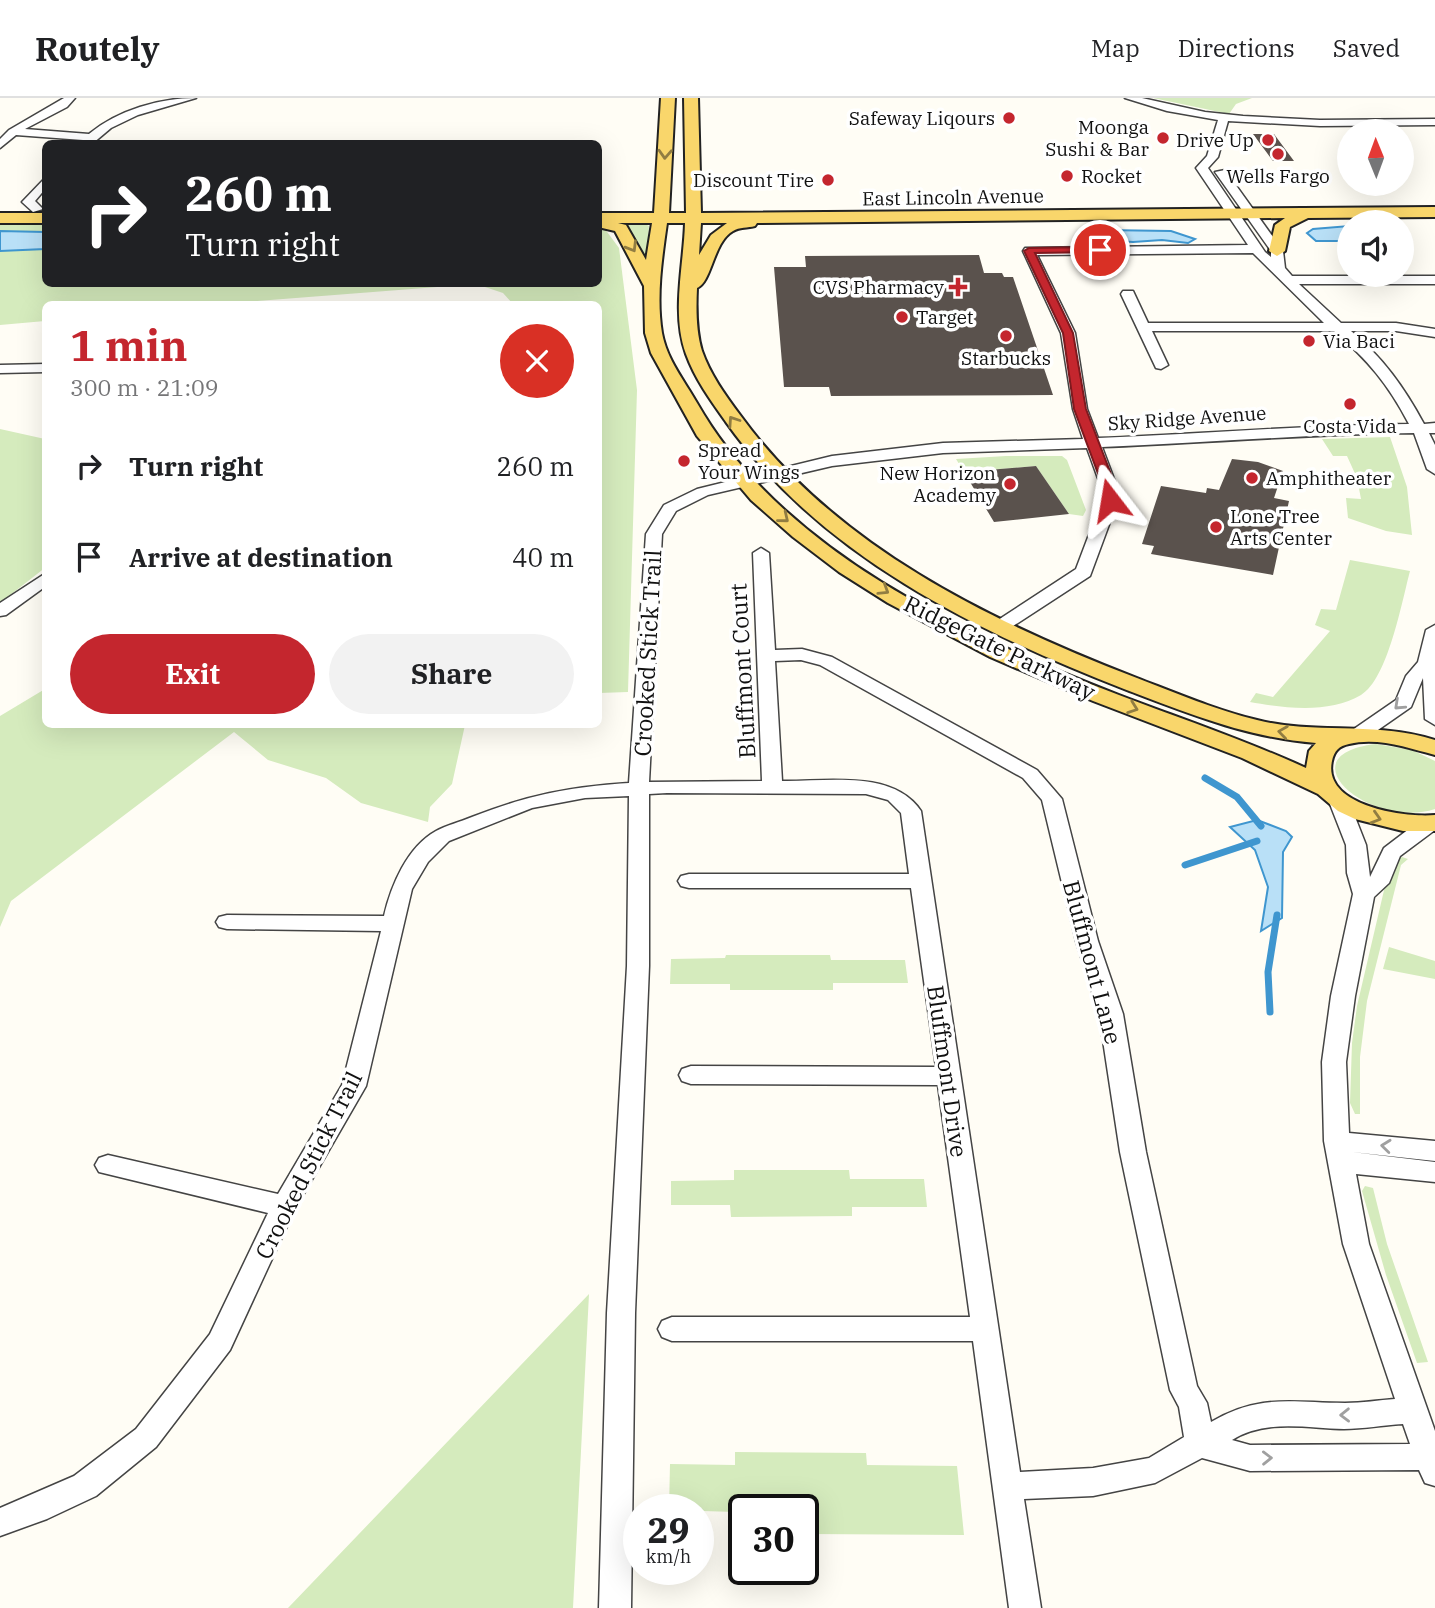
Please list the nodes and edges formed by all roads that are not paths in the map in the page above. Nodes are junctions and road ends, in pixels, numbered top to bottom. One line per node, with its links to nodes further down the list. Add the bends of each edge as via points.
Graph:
1 (70, 98): 8 (street)
2 (191, 98): 9 (street, via 125,117)
3 (668, 98): 21 (main road, RidgeGate Parkway, one-way to 21)
4 (691, 98): 19 (main road)
5 (1130, 98): 6 (street)
6 (1224, 118): 7 (street); 11 (street)
7 (1435, 122)
8 (13, 132): 9 (street); 10 (street)
9 (88, 140)
10 (0, 145)
11 (1210, 160): 16 (street); 16 (street, via 1202,168)
12 (42, 185): 17 (street, via 28,202)
13 (1435, 204): 16 (main road, East Lincoln Avenue)
14 (0, 209): 17 (main road)
15 (602, 209): 21 (main road, East Lincoln Avenue)
16 (1239, 210): 19 (main road, East Lincoln Avenue); 20 (main road, East Lincoln Avenue); 23 (main road, East Lincoln Avenue); 26 (street); 27 (street)
17 (41, 211): 22 (main road)
18 (1435, 212): 20 (main road, East Lincoln Avenue)
19 (692, 213): 21 (main road, East Lincoln Avenue); 23 (main road, East Lincoln Avenue); 32 (main road, RidgeGate Parkway)
20 (1306, 213): 27 (main road, via 1283,225)
21 (661, 214): 24 (main road, East Lincoln Avenue); 30 (main road, RidgeGate Parkway)
22 (0, 218)
23 (858, 218): 32 (main road, via 843,223 729,227 705,260)
24 (602, 220)
25 (602, 221): 30 (main road, one-way to 30, via 621,228)
26 (1257, 249): 28 (street); 40 (street, via 1029,251 1068,333 1080,409)
27 (1277, 251): 28 (street)
28 (1284, 274): 29 (street); 33 (street)
29 (1435, 280)
30 (654, 288): 43 (main road, RidgeGate Parkway, via 657,346 705,433)
31 (1128, 294): 34 (street)
32 (689, 300): 42 (main road, RidgeGate Parkway, one-way to 32, via 753,449 707,380 691,342)
33 (1339, 326): 34 (street); 35 (street); 39 (street, via 1370,355)
34 (1144, 327): 36 (street)
35 (1435, 333)
36 (1161, 365)
37 (42, 368): 38 (street)
38 (0, 369)
39 (1427, 428): 40 (street, Sky Ridge Avenue, via 1318,429); 41 (street)
40 (1092, 443): 42 (street, Sky Ridge Avenue, via 943,448 832,461); 47 (street, via 1112,495 1084,572)
41 (1435, 469)
42 (776, 473): 43 (street, Crooked Stick Trail); 47 (main road, RidgeGate Parkway, via 857,542)
43 (744, 480): 55 (street, Crooked Stick Trail, via 670,508 653,534); 56 (main road, RidgeGate Parkway, one-way to 56, via 827,552 946,626 1098,695 1206,734)
44 (761, 553): 49 (street, Bluffmont Court)
45 (42, 581): 46 (street)
46 (0, 611)
47 (1000, 626): 52 (main road, RidgeGate Parkway, one-way to 47, via 1272,731 1212,714 1119,680)
48 (1435, 630): 50 (street)
49 (766, 656): 54 (street, Bluffmont Court); 73 (street, Bluffmont Lane, via 802,654 826,661 1030,774 1052,799 1087,941 1111,1014 1133,1152 1184,1390 1193,1403)
50 (1427, 664): 51 (street, via 1433,679); 52 (street, one-way to 52, via 1415,676 1404,703)
51 (1435, 719)
52 (1350, 736): 53 (main road, RidgeGate Parkway, via 1396,735); 56 (main road, via 1329,745 1317,764 1319,776)
53 (1435, 748)
54 (772, 787): 55 (street, Bluffmont Drive); 59 (street, Bluffmont Drive, via 867,788 895,796 911,811)
55 (639, 790): 62 (street, Crooked Stick Trail, via 585,792 527,803 442,836 420,858 401,889); 76 (street, Crooked Stick Trail, via 639,966 621,1313)
56 (1332, 794): 57 (main road, RidgeGate Parkway, one-way to 57, via 1380,820); 60 (street, via 1356,845)
57 (1432, 824): 60 (street, via 1391,853 1381,878)
58 (689, 881): 59 (street)
59 (921, 881): 64 (street, Bluffmont Drive)
60 (1364, 894): 66 (street, via 1334,1062)
61 (227, 922): 62 (street)
62 (393, 924): 69 (street, Crooked Stick Trail, via 354,1086)
63 (691, 1075): 64 (street)
64 (949, 1076): 71 (street, Bluffmont Drive)
65 (1435, 1150): 66 (street, one-way to 66)
66 (1339, 1152): 68 (street); 72 (street, via 1356,1244)
67 (108, 1164): 69 (street)
68 (1435, 1172)
69 (284, 1206): 75 (street, Crooked Stick Trail, via 220,1342 146,1438 85,1486)
70 (672, 1329): 71 (street)
71 (985, 1329): 74 (street, Bluffmont Drive)
72 (1426, 1439): 73 (street, one-way to 72, via 1250,1458); 73 (street, one-way to 73, via 1347,1416 1270,1413 1238,1421)
73 (1200, 1444): 74 (street, via 1155,1470 1093,1482)
74 (1007, 1486): 77 (street, Bluffmont Drive)
75 (0, 1522)
76 (615, 1608)
77 (1025, 1608)

